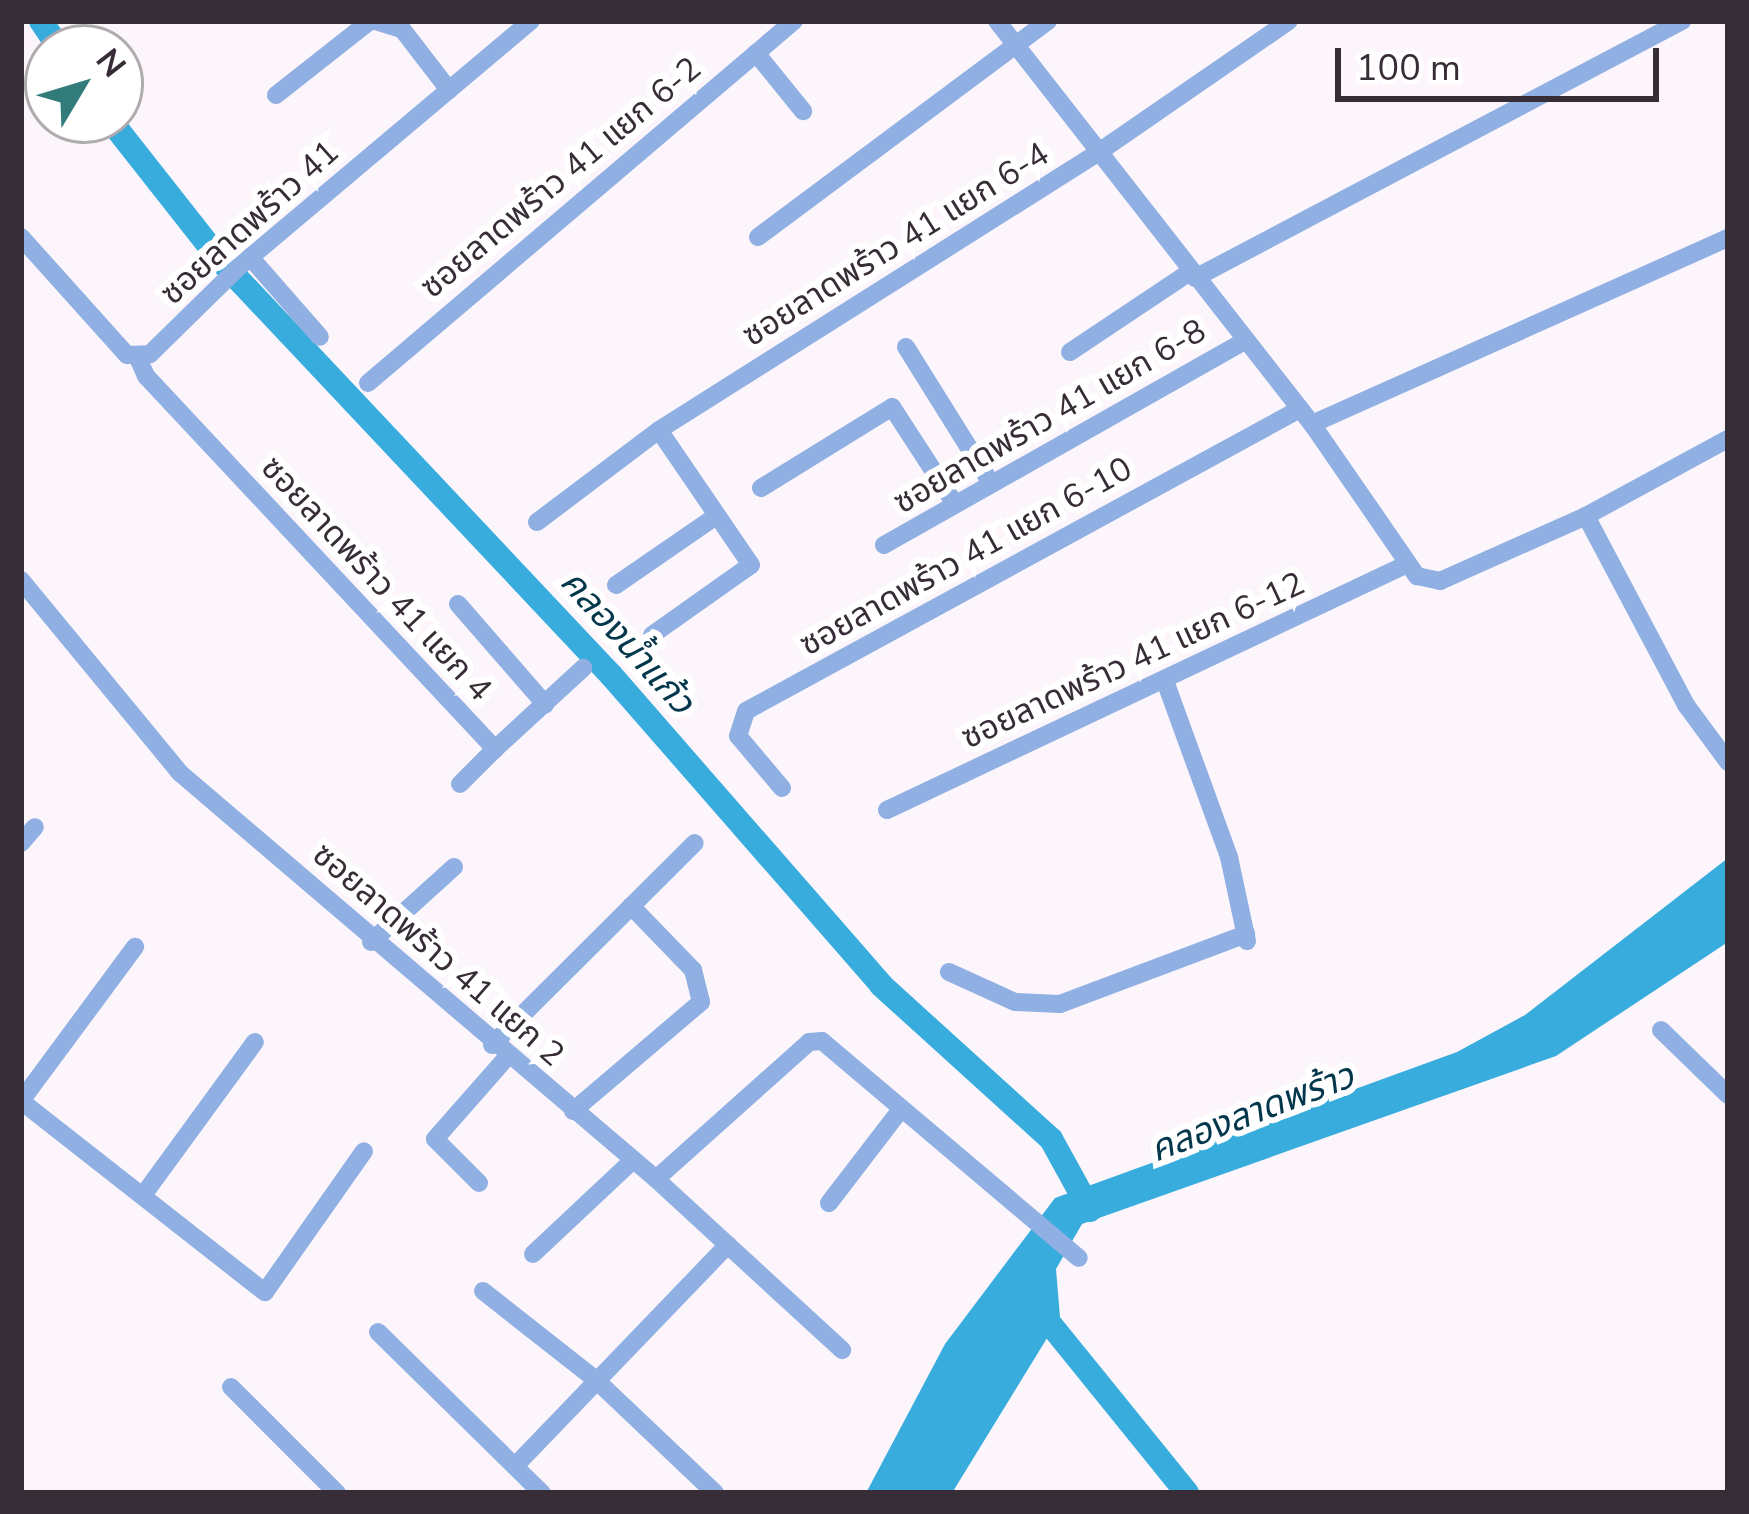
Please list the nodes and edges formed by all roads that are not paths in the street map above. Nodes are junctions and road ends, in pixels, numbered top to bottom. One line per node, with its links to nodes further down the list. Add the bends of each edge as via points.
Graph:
1 (372, 21): 10 (street, via 402,29); 11 (street)
2 (530, 21): 10 (street, ซอยลาดพร้าว 41)
3 (794, 21): 9 (street, ซอยลาดพร้าว 41 แยก 6-2)
4 (997, 21): 8 (street)
5 (1048, 21): 8 (street)
6 (1289, 21): 13 (street, ซอยลาดพร้าว 41 แยก 6-4)
7 (1682, 21): 18 (street, ซอยลาดพร้าว 41 แยก 6-8)
8 (1016, 46): 13 (street); 15 (street)
9 (757, 53): 12 (street); 24 (street, ซอยลาดพร้าว 41 แยก 6-2)
10 (448, 90): 17 (street, ซอยลาดพร้าว 41)
11 (276, 95)
12 (803, 111)
13 (1096, 154): 18 (street); 26 (street, ซอยลาดพร้าว 41 แยก 6-4)
14 (21, 237): 23 (street, via 127,356)
15 (758, 237)
16 (1728, 238): 25 (street)
17 (245, 261): 19 (street); 23 (street, ซอยลาดพร้าว 41)
18 (1193, 275): 20 (street); 22 (street, ซอยลาดพร้าว 41 แยก 6-8)
19 (320, 337)
20 (1245, 341): 25 (street); 28 (street, ซอยลาดพร้าว 41 แยก 6-8)
21 (906, 347): 28 (street)
22 (1070, 352)
23 (138, 358): 43 (street, ซอยลาดพร้าว 41 แยก 4, via 146,376)
24 (368, 382)
25 (1306, 417): 35 (street); 46 (street, ซอยลาดพร้าว 41 แยก 6-10, via 746,711 738,736)
26 (658, 430): 31 (street); 33 (street, ซอยลาดพร้าว 41 แยก 6-4)
27 (1728, 439): 32 (street)
28 (991, 483): 30 (street, ซอยลาดพร้าว 41 แยก 6-8)
29 (761, 488): 30 (street, via 892,407)
30 (955, 504): 34 (street, ซอยลาดพร้าว 41 แยก 6-8)
31 (716, 516): 37 (street); 39 (street, via 751,565)
32 (1586, 516): 35 (street, via 1440,581); 44 (street, via 1686,705)
33 (537, 522)
34 (884, 545)
35 (1405, 566): 41 (street, ซอยลาดพร้าว 41 แยก 6-12)
36 (21, 580): 53 (street, ซอยลาดพร้าว 41 แยก 2, via 180,773)
37 (616, 585)
38 (458, 604): 42 (street)
39 (652, 635)
40 (583, 668): 42 (street, ซอยลาดพร้าว 41 แยก 4)
41 (1165, 681): 47 (street, ซอยลาดพร้าว 41 แยก 6-12); 55 (street, via 1229,857 1247,937 1060,1004 1015,1002)
42 (544, 704): 43 (street, ซอยลาดพร้าว 41 แยก 4)
43 (495, 749): 45 (street)
44 (1728, 761)
45 (460, 784)
46 (782, 788)
47 (886, 810)
48 (35, 827): 50 (street)
49 (695, 843): 52 (street)
50 (21, 844)
51 (454, 867): 53 (street)
52 (631, 906): 58 (street); 62 (street, via 693,970 701,1002)
53 (371, 942): 58 (street, ซอยลาดพร้าว 41 แยก 2)
54 (135, 947): 60 (street)
55 (949, 972)
56 (1660, 1030): 59 (street)
57 (255, 1042): 67 (street)
58 (499, 1051): 62 (street, ซอยลาดพร้าว 41 แยก 2); 66 (street, via 436,1138)
59 (1728, 1095)
60 (21, 1101): 67 (street)
61 (901, 1108): 65 (street, via 833,1049 809,1042); 68 (street); 71 (street)
62 (573, 1111): 64 (street, ซอยลาดพร้าว 41 แยก 2)
63 (364, 1151): 67 (street, via 265,1292)
64 (633, 1160): 65 (street, ซอยลาดพร้าว 41 แยก 2); 70 (street)
65 (656, 1179): 69 (street, ซอยลาดพร้าว 41 แยก 2)
66 (479, 1183)
67 (144, 1194)
68 (829, 1203)
69 (728, 1245): 74 (street, ซอยลาดพร้าว 41 แยก 2); 75 (street)
70 (533, 1254)
71 (1079, 1258)
72 (483, 1292): 75 (street)
73 (378, 1333): 77 (street)
74 (842, 1351)
75 (596, 1380): 77 (street); 80 (street)
76 (231, 1387): 78 (street)
77 (514, 1466): 79 (street)
78 (337, 1493)
79 (542, 1493)
80 (715, 1493)

